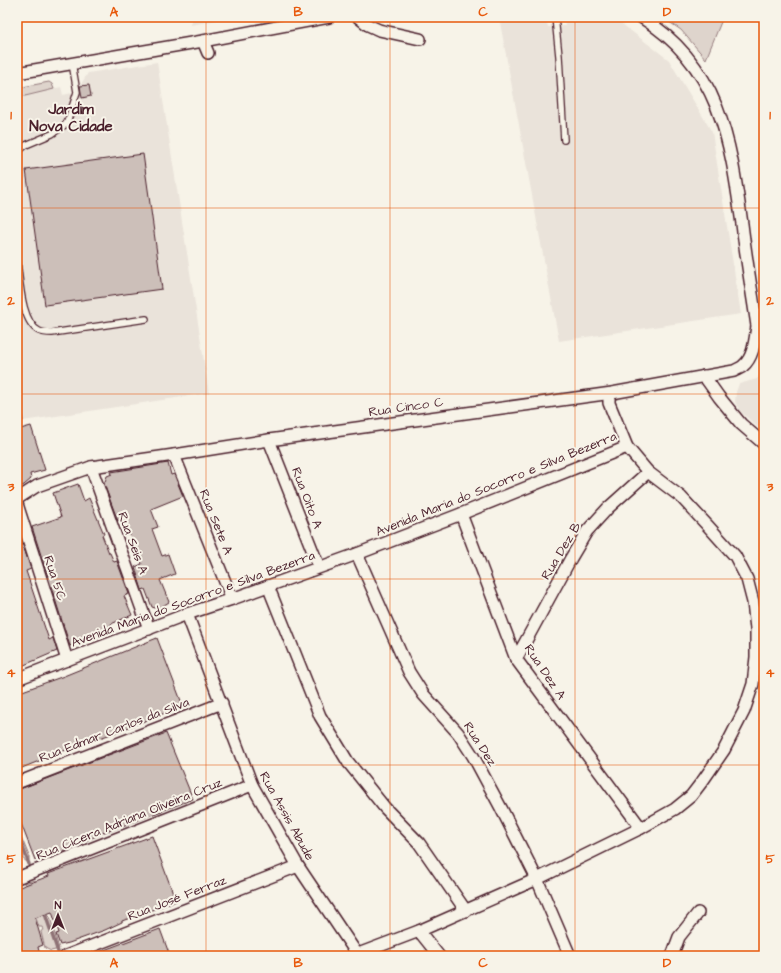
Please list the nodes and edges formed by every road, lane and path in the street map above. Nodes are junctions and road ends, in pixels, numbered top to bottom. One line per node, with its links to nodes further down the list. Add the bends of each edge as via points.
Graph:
1 (329, 17): 6 (street)
2 (358, 17): 5 (street, via 379,30)
3 (555, 17): 10 (lane)
4 (641, 17): 13 (street, Rua Cinco C, via 679,47 700,75 717,107 730,152)
5 (420, 39)
6 (203, 41): 7 (street); 8 (street)
7 (208, 53)
8 (72, 63): 9 (street); 11 (lane, via 76,92 66,124)
9 (17, 74)
10 (564, 140)
11 (17, 152)
12 (17, 262): 14 (lane, via 24,309 32,324 40,331 52,333)
13 (759, 308): 15 (street, Rua Cinco C, via 755,341 749,359 734,371)
14 (146, 319)
15 (704, 376): 16 (street, Rua Cinco C); 18 (street, via 741,424)
16 (612, 393): 17 (street, Rua Cinco C); 19 (street, via 609,403)
17 (269, 440): 20 (street, Rua Cinco C); 27 (street, Rua Oito A)
18 (764, 444)
19 (627, 447): 22 (street, Avenida Maria do Socorro e Silva Bezerra); 25 (street, Avenida Maria do Socorro e Silva Bezerra)
20 (174, 455): 21 (street, Rua Cinco C); 29 (street, Rua Sete A)
21 (90, 467): 23 (street, Rua Cinco C, via 37,486); 31 (street, Rua Seis A)
22 (648, 472): 32 (street, Rua Dez B, via 587,531); 38 (street, Avenida Maria do Socorro e Silva Bezerra, via 681,497 735,556 747,579 753,602 756,657 753,684 744,711 724,750 691,796 675,809)
23 (17, 499)
24 (17, 504): 33 (street, Rua 5C)
25 (461, 514): 26 (street, Avenida Maria do Socorro e Silva Bezerra); 32 (street, Rua Dez A)
26 (357, 554): 27 (street, Avenida Maria do Socorro e Silva Bezerra); 41 (street, Rua Dez, via 409,672 424,694 458,733 473,756)
27 (319, 567): 28 (street, Avenida Maria do Socorro e Silva Bezerra)
28 (268, 586): 29 (street, Avenida Maria do Socorro e Silva Bezerra); 42 (street, via 320,716 348,762 385,808 419,843)
29 (232, 599): 30 (street, Avenida Maria do Socorro e Silva Bezerra)
30 (187, 614): 31 (street, Avenida Maria do Socorro e Silva Bezerra); 35 (street, Rua Assis Abude)
31 (149, 629): 33 (street, Avenida Maria do Socorro e Silva Bezerra)
32 (516, 659): 38 (street, Rua Dez A)
33 (67, 660): 34 (street, Avenida Maria do Socorro e Silva Bezerra)
34 (17, 679)
35 (222, 703): 36 (street, Rua Edmar Carlos da Silva); 37 (street, Rua Assis Abude)
36 (17, 783)
37 (252, 785): 39 (street, Rua Assis Abude); 40 (street, Rua Cícera Adriana Oliveira Cruz)
38 (641, 828): 41 (street, Avenida Maria do Socorro e Silva Bezerra)
39 (298, 866): 45 (street, Rua Assis Abude); 46 (street, Rua José Ferraz)
40 (17, 878)
41 (537, 879): 42 (street, Avenida Maria do Socorro e Silva Bezerra); 48 (street, Rua Dez)
42 (466, 911): 44 (street, Avenida Maria do Socorro e Silva Bezerra)
43 (698, 913): 49 (street, via 679,936)
44 (419, 931): 45 (street, Avenida Maria do Socorro e Silva Bezerra); 47 (street)
45 (355, 955)
46 (66, 956)
47 (439, 956)
48 (570, 956)
49 (672, 956)

